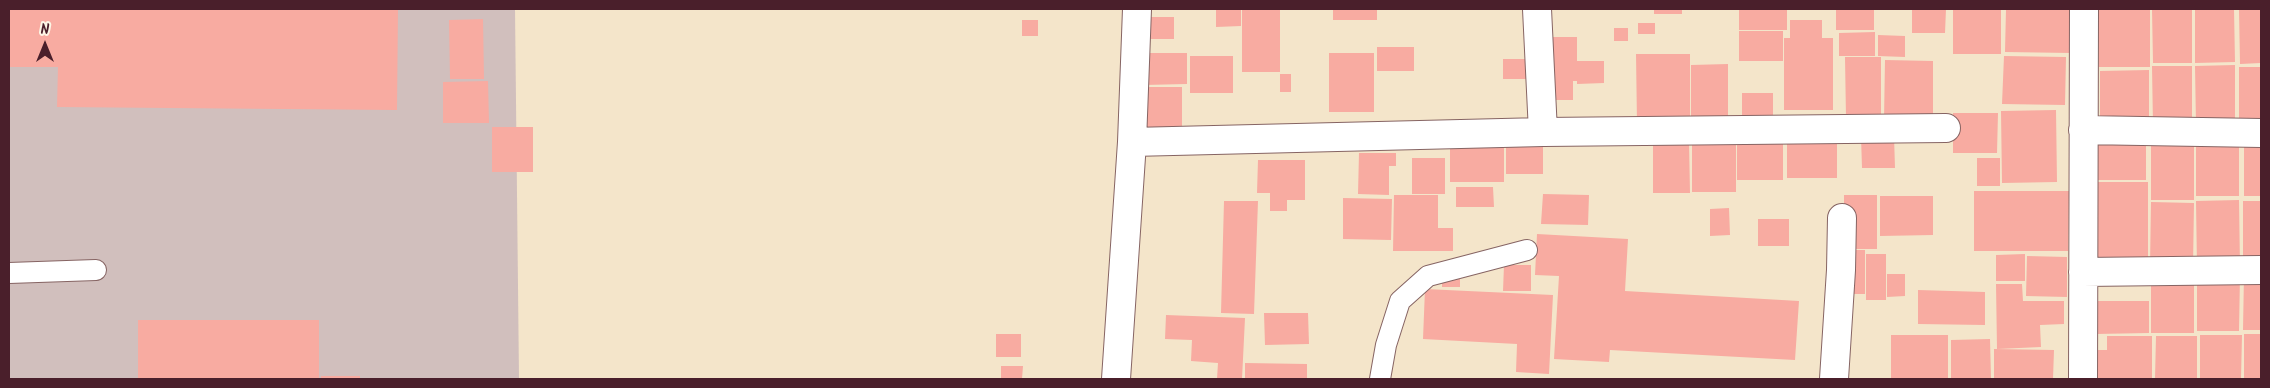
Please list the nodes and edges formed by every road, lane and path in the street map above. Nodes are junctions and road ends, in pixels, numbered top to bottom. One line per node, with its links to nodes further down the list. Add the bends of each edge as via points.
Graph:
1 (1137, 9): 8 (street)
2 (1537, 9): 6 (street)
3 (2084, 9): 5 (street)
4 (1946, 128): 6 (street)
5 (2083, 130): 7 (street); 14 (street)
6 (1542, 132): 8 (street)
7 (2261, 133)
8 (1132, 142): 15 (street)
9 (1842, 218): 17 (street)
10 (1527, 250): 16 (lane, via 1428,276 1400,301 1386,345)
11 (96, 270): 13 (lane)
12 (2261, 270): 14 (street)
13 (9, 272)
14 (2082, 272): 18 (street)
15 (1116, 379)
16 (1380, 379)
17 (1834, 379)
18 (2082, 379)

